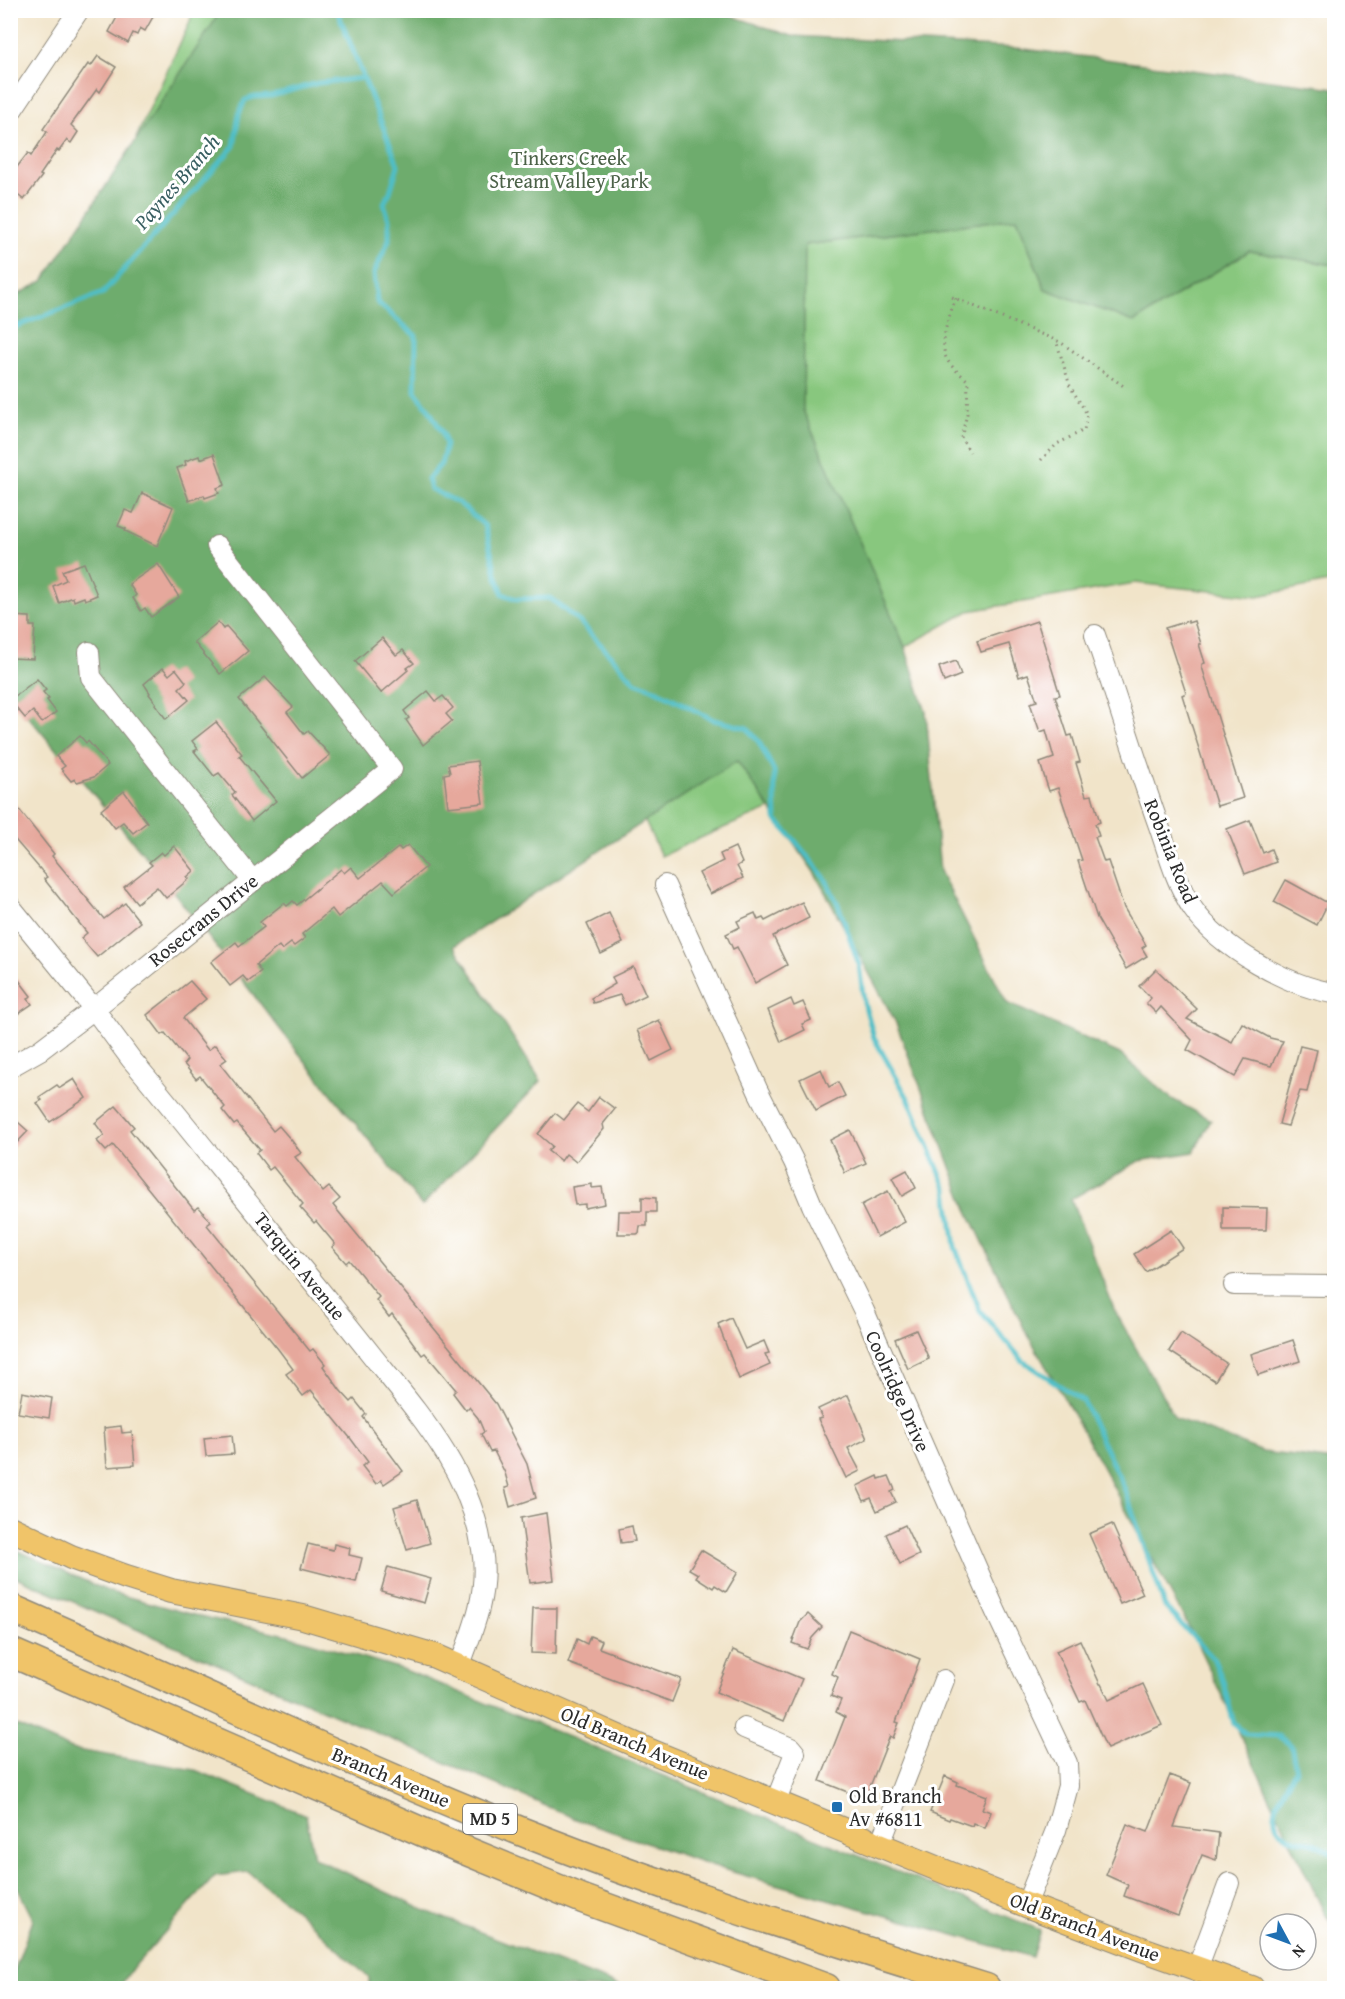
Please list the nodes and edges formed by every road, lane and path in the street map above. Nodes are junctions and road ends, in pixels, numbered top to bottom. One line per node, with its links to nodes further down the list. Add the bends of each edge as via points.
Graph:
1 (79, 10): 2 (street)
2 (11, 112)
3 (1056, 340): 4 (path); 5 (path, via 954,297 943,347 946,360 968,381 967,414 961,438); 6 (path, via 1070,386 1088,414 1084,430 1057,444)
4 (1125, 387)
5 (970, 452)
6 (1041, 460)
7 (217, 546): 10 (street, Rosecrans Drive, via 392,769)
8 (1095, 634): 13 (street, Robinia Road, via 1161,834 1192,908 1216,933 1259,964 1307,988)
9 (89, 652): 10 (street, via 91,677)
10 (252, 880): 14 (street, Rosecrans Drive)
11 (665, 885): 27 (street, Coolridge Drive, via 864,1311 1066,1763 1068,1786 1063,1804)
12 (10, 906): 14 (street, Tarquin Avenue)
13 (1335, 993)
14 (94, 1009): 15 (street, Rosecrans Drive, via 40,1050); 21 (street, Tarquin Avenue, via 418,1413 452,1464 468,1496 484,1563 478,1617)
15 (10, 1067)
16 (1234, 1285): 17 (street)
17 (1335, 1286)
18 (10, 1528): 21 (main road, Old Branch Avenue, via 71,1557 171,1591 345,1628)
19 (10, 1608): 30 (highway, Branch Avenue / MD 5, via 493,1820 667,1887)
20 (10, 1652): 29 (highway, Branch Avenue / MD 5, via 573,1895)
21 (459, 1667): 24 (main road, Old Branch Avenue)
22 (944, 1680): 25 (street)
23 (744, 1728): 24 (street, via 795,1753)
24 (776, 1801): 25 (main road, Old Branch Avenue)
25 (880, 1844): 27 (main road, Old Branch Avenue)
26 (1229, 1883): 28 (street)
27 (1026, 1905): 28 (main road, Old Branch Avenue)
28 (1197, 1969): 31 (main road, Old Branch Avenue)
29 (826, 1989)
30 (986, 1989)
31 (1252, 1989)

